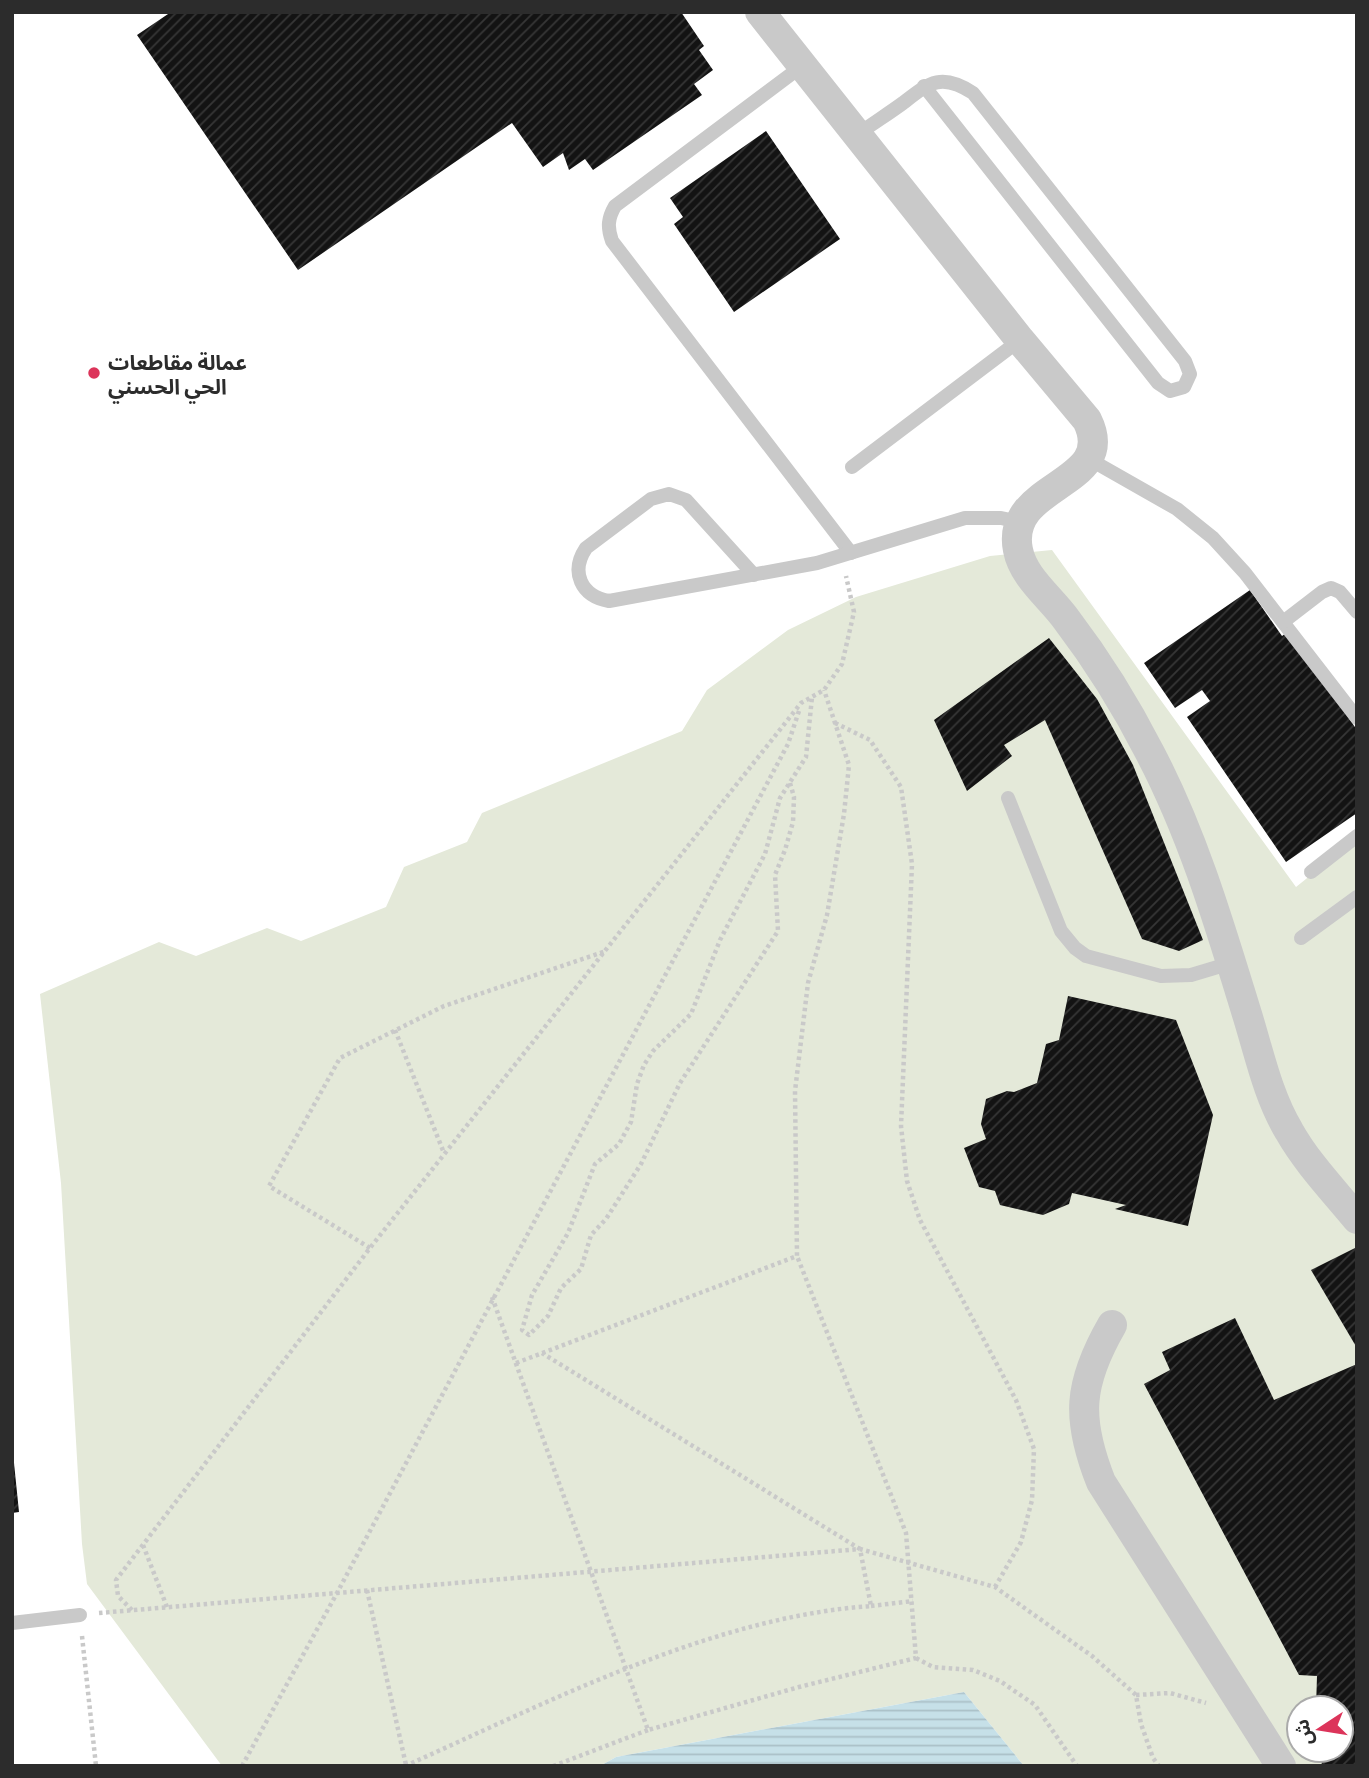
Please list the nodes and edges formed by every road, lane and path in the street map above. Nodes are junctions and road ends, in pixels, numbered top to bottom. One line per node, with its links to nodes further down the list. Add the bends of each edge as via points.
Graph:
1 (760, 12): 2 (street)
2 (802, 66): 4 (street); 9 (lane, via 615,206 608,232)
3 (924, 86): 3 (lane, via 1158,383 1170,391 1184,387 1190,374 1185,360 980,101 954,84); 4 (lane)
4 (857, 135): 5 (street)
5 (1020, 340): 6 (street, via 1087,420 1093,439); 7 (lane)
6 (1089, 459): 8 (street, via 1032,503); 12 (lane, via 1196,523 1238,564)
7 (852, 467)
8 (1020, 522): 9 (lane, via 965,518); 25 (street, via 1017,545 1024,567 1101,668 1163,777 1188,834)
9 (846, 555): 10 (lane); 13 (path, via 854,612 842,664)
10 (754, 575): 10 (lane, via 609,601 589,594 578,577 578,567 586,548 652,499 669,494 686,500)
11 (1357, 612): 12 (lane, via 1331,588)
12 (1283, 622): 16 (lane)
13 (824, 690): 14 (path); 17 (path)
14 (813, 697): 15 (path); 18 (path, via 806,757)
15 (801, 703): 24 (path); 31 (path, via 788,744)
16 (1354, 710)
17 (835, 723): 30 (path, via 849,765 827,915 808,983 795,1091); 39 (path, via 870,740 901,787 912,864 901,1126 907,1181 920,1220 1016,1400 1034,1449 1032,1500 1021,1542)
18 (790, 783): 18 (path, via 780,798 765,854 720,940 691,1014 644,1065 631,1122 619,1144 595,1164 568,1233 531,1295 522,1330 528,1335 548,1316 561,1288 581,1269 591,1235 641,1164 680,1083 778,931 775,875 793,822)
19 (1008, 798): 25 (lane, via 1061,931 1075,948 1098,960 1161,976 1191,975)
20 (1357, 836): 21 (lane)
21 (1311, 872)
22 (1357, 897): 23 (lane)
23 (1301, 939)
24 (606, 951): 26 (path, via 444,1006); 27 (path)
25 (1231, 962): 28 (street, via 1272,1096 1289,1132)
26 (395, 1030): 27 (path); 29 (path, via 340,1058 269,1186)
27 (444, 1154): 29 (path)
28 (1357, 1219)
29 (370, 1248): 35 (path)
30 (797, 1256): 33 (path); 37 (path, via 906,1533)
31 (492, 1297): 34 (path); 41 (path)
32 (1112, 1325): 57 (street, via 1086,1386 1083,1418 1089,1451 1101,1482)
33 (542, 1353): 34 (path); 36 (path)
34 (516, 1363): 38 (path)
35 (143, 1545): 44 (path); 45 (path, via 116,1580 118,1596)
36 (860, 1549): 37 (path); 38 (path); 43 (path)
37 (910, 1562): 39 (path); 42 (path)
38 (593, 1570): 40 (path); 49 (path)
39 (995, 1587): 56 (path, via 1092,1656 1136,1695)
40 (367, 1590): 41 (path); 53 (path)
41 (337, 1593): 44 (path); 52 (path)
42 (913, 1601): 43 (path); 48 (path)
43 (871, 1606): 49 (path, via 756,1624)
44 (167, 1607): 45 (path)
45 (132, 1610): 46 (path)
46 (80, 1615): 47 (lane); 51 (path)
47 (12, 1623)
48 (916, 1658): 50 (path); 55 (path, via 933,1667 973,1670 1000,1681 1035,1705)
49 (626, 1668): 50 (path); 53 (path)
50 (648, 1730): 54 (path)
51 (96, 1766)
52 (242, 1766)
53 (405, 1766)
54 (554, 1766)
55 (1077, 1766)
56 (1159, 1766)
57 (1281, 1766)

